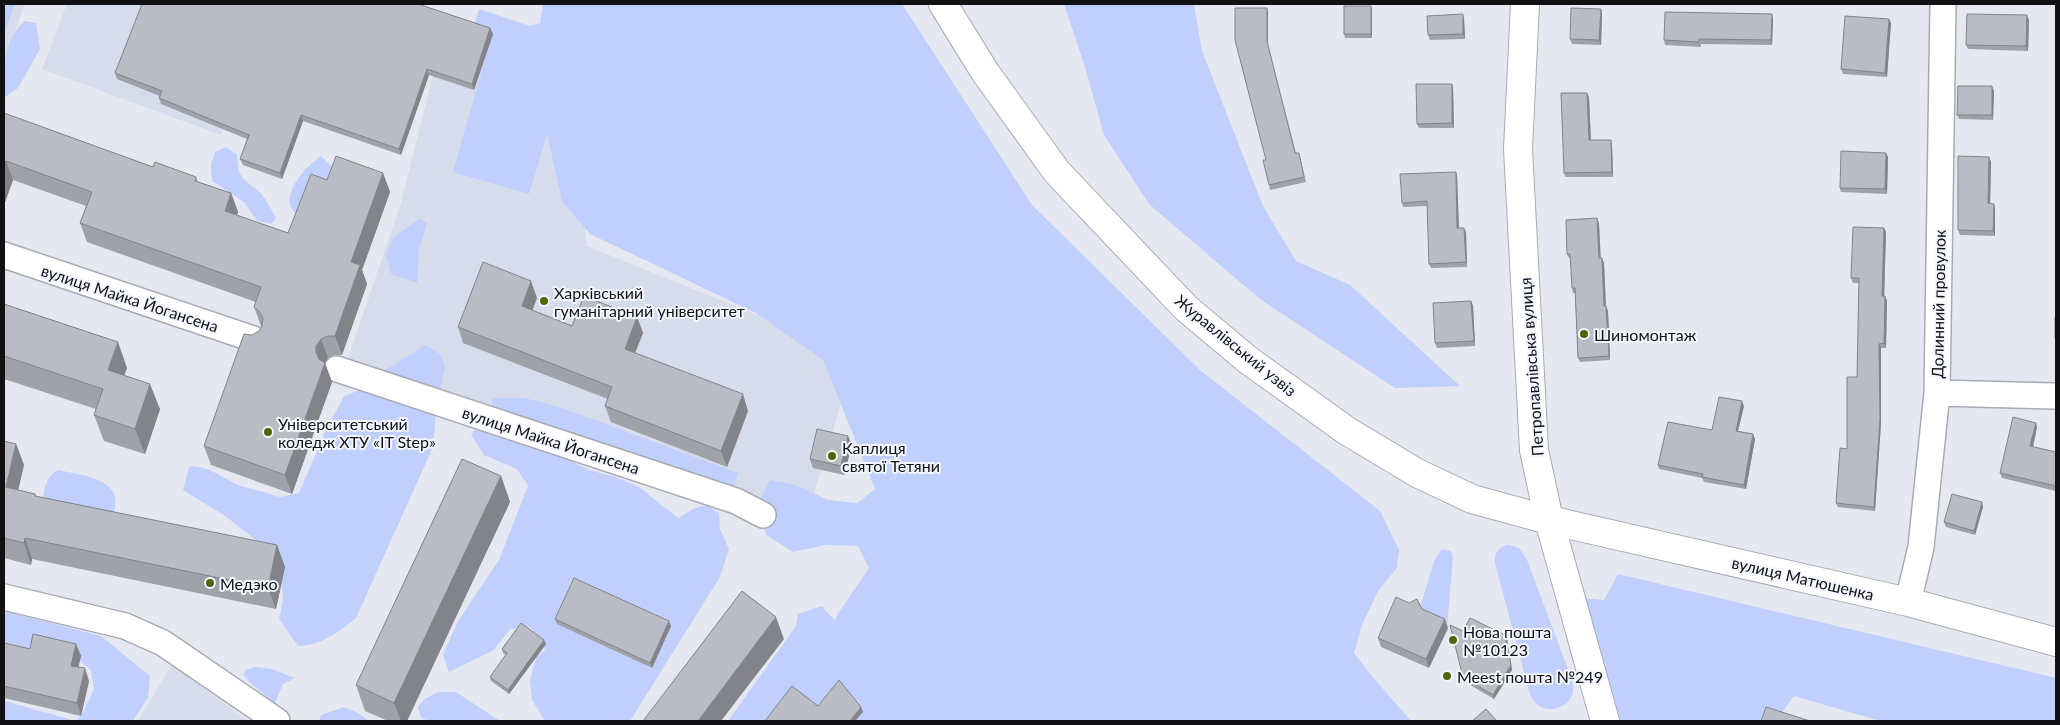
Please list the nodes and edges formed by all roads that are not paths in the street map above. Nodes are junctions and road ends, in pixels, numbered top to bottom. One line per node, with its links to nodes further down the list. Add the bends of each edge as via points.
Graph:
1 (943, 4): 10 (main road, Журавлівський узвіз, via 985,72 1057,172 1186,308 1248,360 1347,431 1417,473 1472,499)
2 (1526, 4): 10 (main road, Петропавлівська вулиця, via 1518,149 1532,428)
3 (1942, 4): 7 (street, Долинний провулок)
4 (4, 255): 5 (street, вулиця Майка Йогансена)
5 (256, 340)
6 (337, 369): 9 (street, вулиця Майка Йогансена, via 736,501)
7 (1936, 393): 8 (street); 12 (street, Долинний провулок, via 1921,547)
8 (2056, 396)
9 (763, 515)
10 (1549, 520): 12 (main road, вулиця Матюшенка); 15 (main road, Петропавлівська вулиця)
11 (4, 597): 14 (street, via 125,626 162,643)
12 (1908, 602): 13 (main road, вулиця Матюшенка)
13 (2056, 642)
14 (277, 721)
15 (1605, 721)

